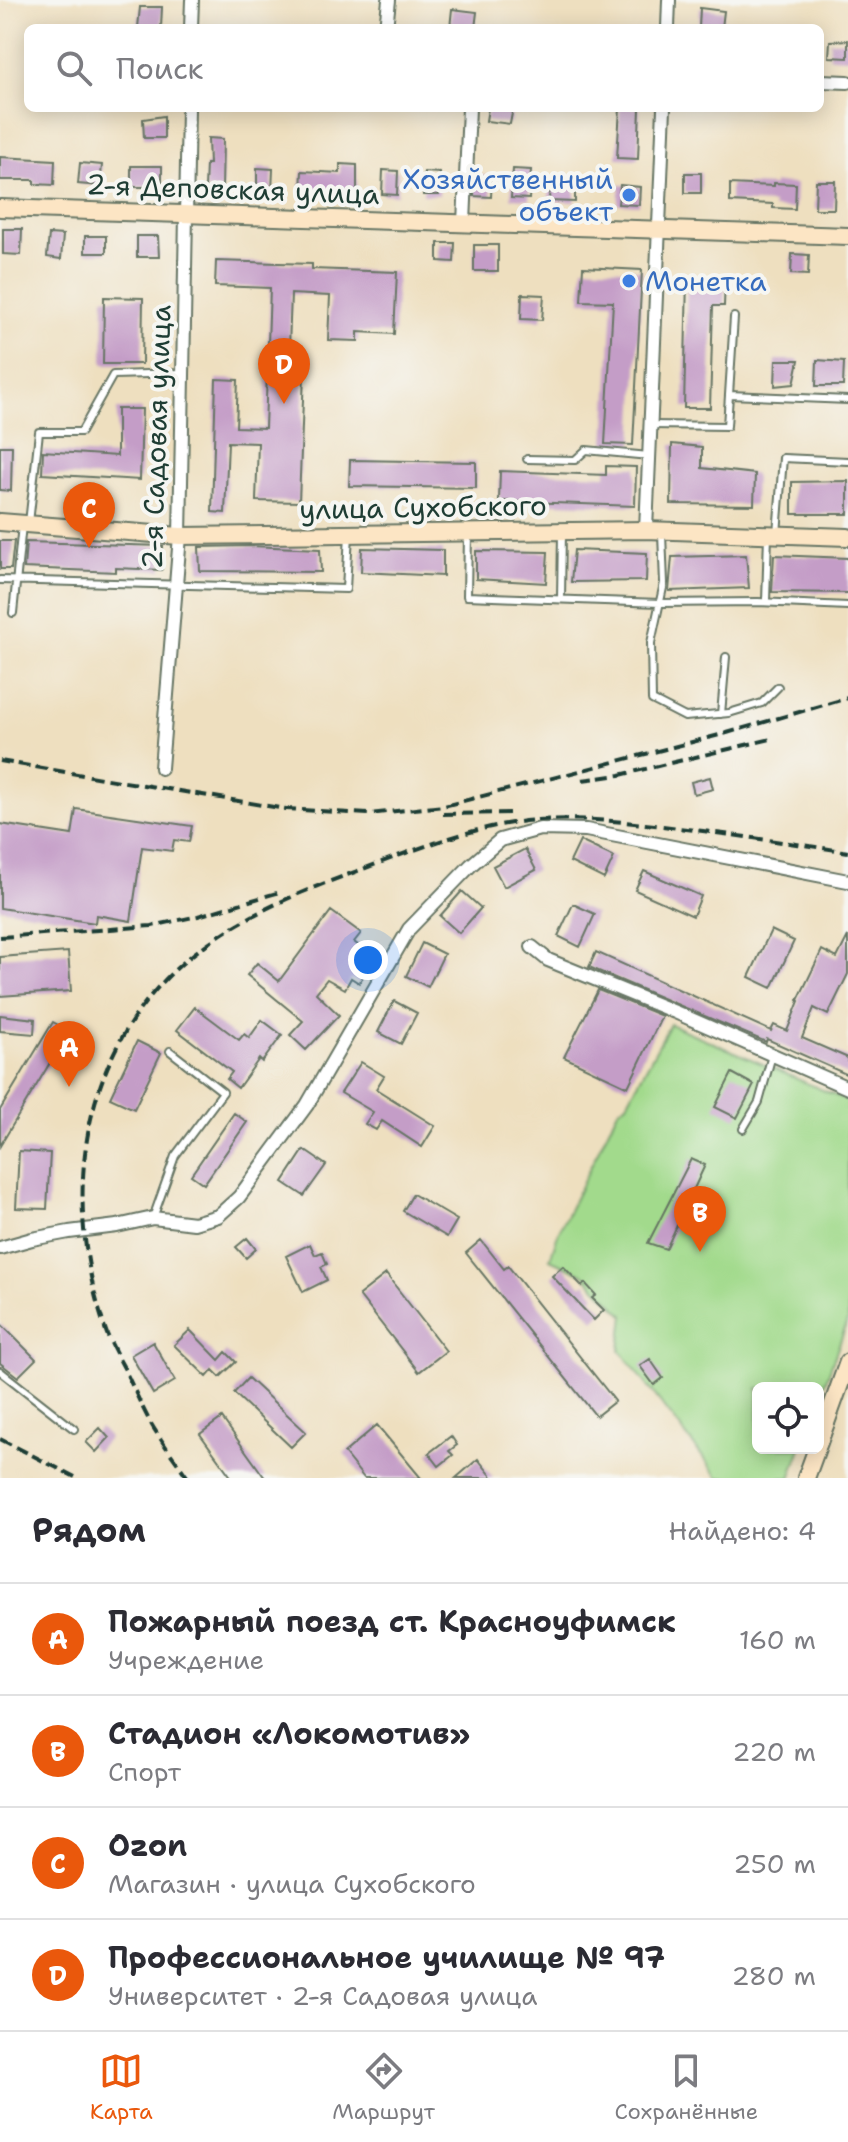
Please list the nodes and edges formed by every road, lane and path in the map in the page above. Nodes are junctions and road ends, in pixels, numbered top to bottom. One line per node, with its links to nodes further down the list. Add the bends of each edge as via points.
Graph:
1 (192, 0): 4 (street)
2 (389, 0): 5 (street)
3 (669, 0): 6 (street)
4 (191, 24)
5 (386, 24)
6 (668, 24)
7 (824, 81): 8 (street)
8 (848, 82)
9 (188, 112): 13 (street, 2-я Садовая улица)
10 (469, 112): 14 (street)
11 (664, 112): 15 (street)
12 (0, 208): 13 (street, 2-я Деповская улица)
13 (185, 214): 14 (street, 2-я Деповская улица); 18 (street, 2-я Садовая улица)
14 (464, 223): 15 (street, 2-я Деповская улица)
15 (658, 229): 16 (street, 2-я Деповская улица); 21 (street)
16 (848, 236)
17 (734, 317): 19 (lane)
18 (183, 373): 26 (lane, via 113,375 81,432 39,432); 32 (street, 2-я Садовая улица)
19 (729, 395): 20 (lane); 21 (lane, via 727,426)
20 (848, 400)
21 (650, 425): 22 (street)
22 (649, 456): 23 (lane, via 586,450 575,460); 27 (street)
23 (527, 459)
24 (848, 461): 31 (lane, via 783,458)
25 (0, 522): 26 (street, улица Сухобского)
26 (26, 523): 32 (street, улица Сухобского); 35 (lane)
27 (654, 530): 28 (street, улица Сухобского); 31 (street, улица Сухобского); 39 (lane, via 664,583)
28 (562, 531): 29 (street, улица Сухобского); 37 (lane)
29 (468, 532): 30 (street, улица Сухобского); 37 (lane, via 467,596)
30 (349, 534): 32 (street, улица Сухобского); 36 (lane, via 346,589)
31 (772, 534): 33 (street, улица Сухобского); 38 (lane)
32 (180, 536): 36 (street, 2-я Садовая улица)
33 (848, 537)
34 (0, 580): 35 (lane)
35 (16, 580): 36 (lane); 41 (lane)
36 (176, 583): 45 (street, 2-я Садовая улица)
37 (561, 599): 39 (lane)
38 (766, 602): 39 (lane); 40 (lane)
39 (660, 603): 44 (lane, via 651,643 652,700 685,717)
40 (848, 606)
41 (13, 613)
42 (726, 657): 44 (lane)
43 (778, 687): 44 (lane, via 762,703)
44 (721, 714)
45 (161, 768)
46 (848, 881): 52 (street, via 586,830 540,829 500,840 409,929 307,1105 239,1197 218,1216 194,1223)
47 (532, 947): 49 (street, via 548,960)
48 (170, 1051): 52 (lane, via 223,1092 175,1156)
49 (772, 1055): 50 (street); 51 (lane, via 759,1102)
50 (848, 1088)
51 (743, 1129)
52 (153, 1218): 53 (street)
53 (0, 1248)
54 (848, 1362): 57 (street)
55 (0, 1371): 56 (lane)
56 (74, 1429)
57 (824, 1430)
58 (815, 1454): 59 (street)
59 (806, 1478)

